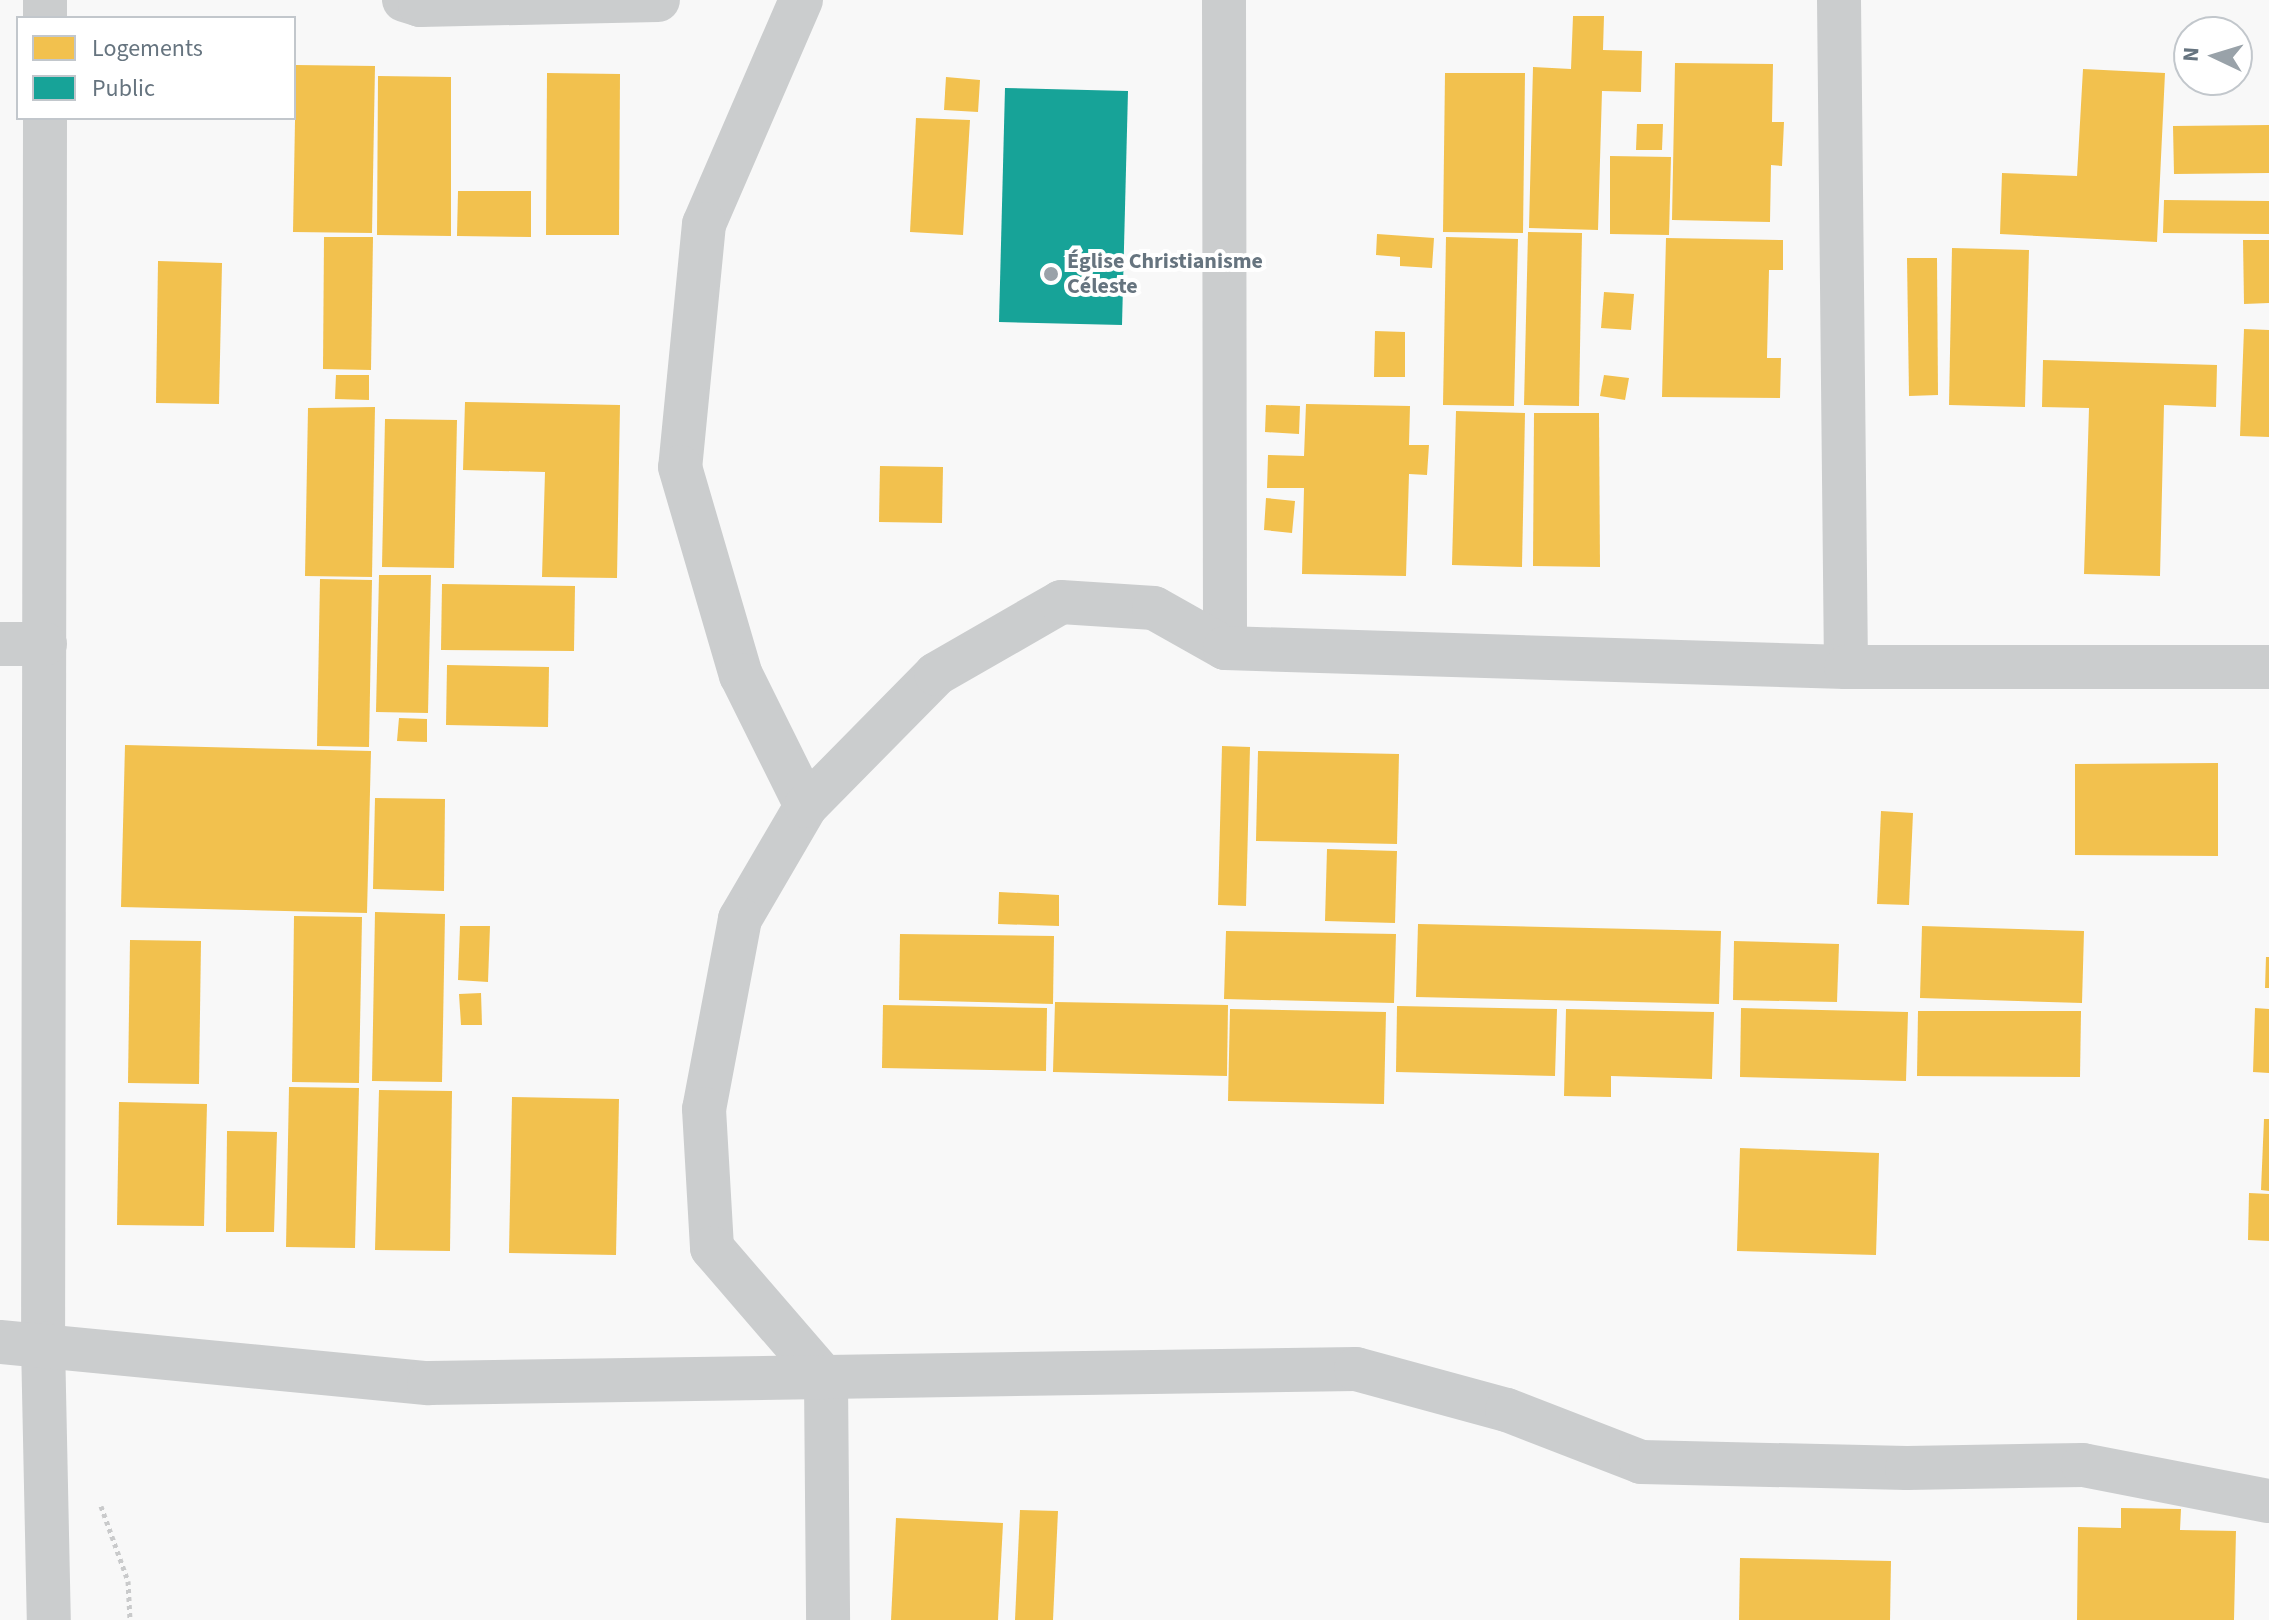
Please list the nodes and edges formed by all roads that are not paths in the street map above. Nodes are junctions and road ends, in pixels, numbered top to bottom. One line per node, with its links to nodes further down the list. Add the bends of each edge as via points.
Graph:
1 (404, 0): 2 (street, via 420,5)
2 (658, 0)
3 (801, 0): 12 (street, via 704,224 680,467 741,675)
4 (1224, 0): 9 (street)
5 (1839, 0): 10 (street)
6 (45, 120): 8 (street)
7 (0, 644): 8 (street)
8 (45, 644): 14 (street)
9 (1225, 648): 10 (street); 12 (street, via 1154,608 1061,602 936,674)
10 (1846, 667): 11 (street)
11 (2269, 667)
12 (806, 806): 15 (street, via 740,919 704,1109 712,1248)
13 (0, 1342): 14 (street)
14 (43, 1343): 15 (street, via 429,1383); 17 (street)
15 (826, 1380): 16 (street, via 1356,1369 1507,1410 1641,1462 1907,1468 2083,1465); 18 (street)
16 (2269, 1501)
17 (49, 1620)
18 (828, 1620)

